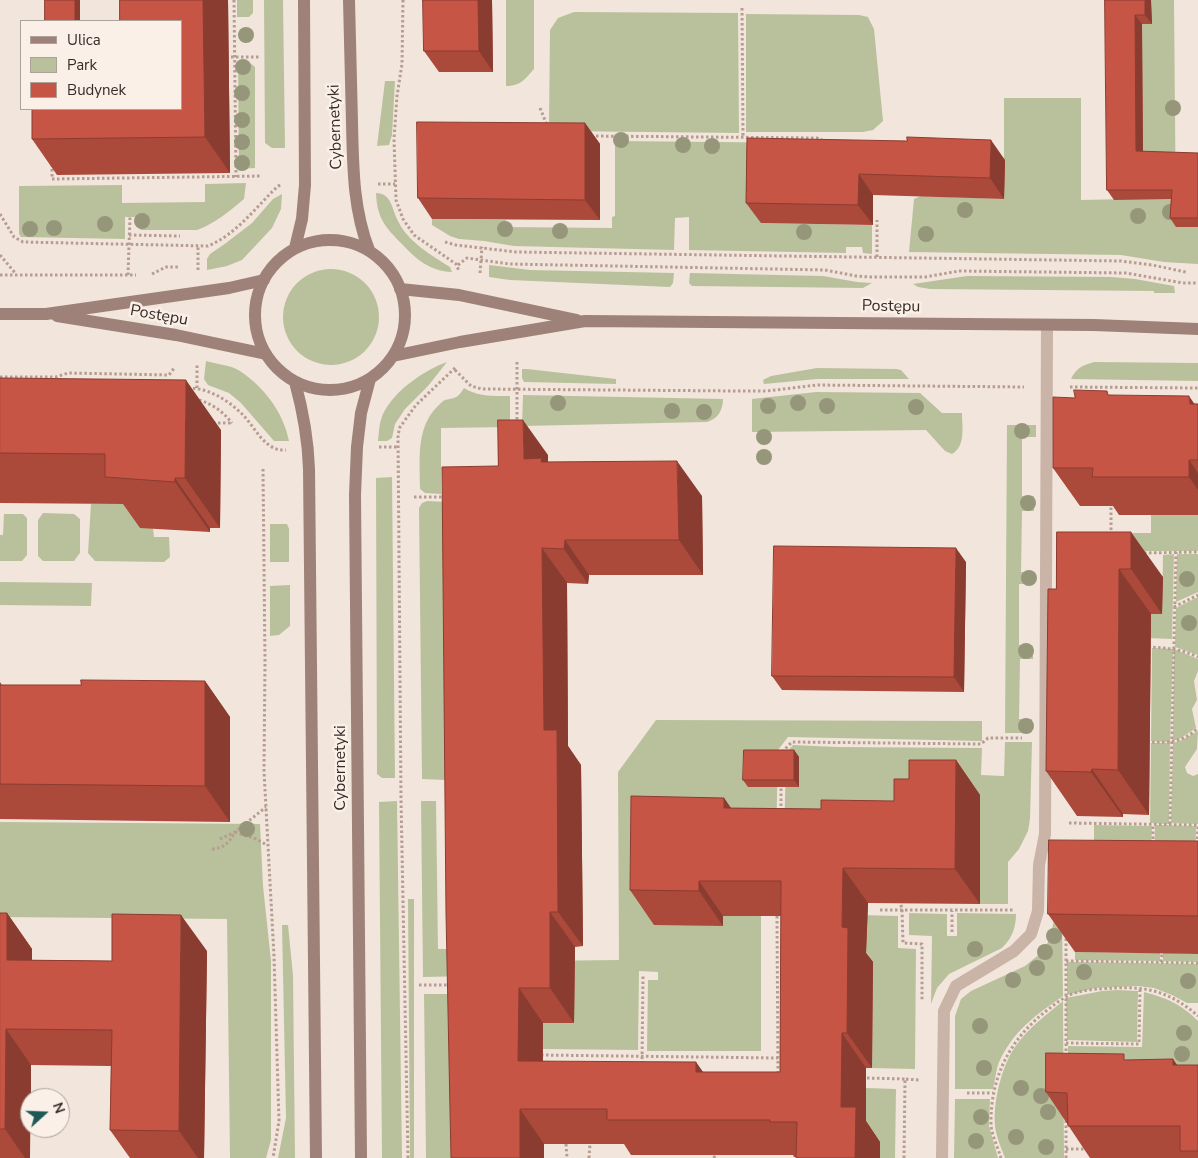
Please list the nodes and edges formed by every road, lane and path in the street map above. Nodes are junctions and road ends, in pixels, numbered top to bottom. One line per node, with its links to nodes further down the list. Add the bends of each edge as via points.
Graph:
1 (234, 0): 7 (path)
2 (304, 0): 19 (street, Cybernetyki)
3 (349, 0): 17 (street, Cybernetyki)
4 (403, 0): 18 (path, via 402,64 394,139)
5 (742, 8): 12 (path)
6 (224, 57): 7 (path)
7 (235, 57): 8 (path); 16 (path)
8 (260, 57)
9 (540, 108): 10 (path)
10 (547, 126)
11 (589, 136): 12 (path)
12 (743, 137): 13 (path)
13 (822, 140)
14 (52, 162): 16 (path, via 52,179)
15 (261, 176): 16 (path)
16 (236, 177)
17 (354, 184): 18 (path); 29 (street, Cybernetyki, via 361,232)
18 (395, 184): 33 (path, via 399,210 408,228)
19 (306, 185): 26 (path, via 278,186 242,223 208,246); 28 (street, Cybernetyki)
20 (0, 214): 26 (path, via 14,236 23,242)
21 (130, 218): 23 (path)
22 (878, 220): 31 (path)
23 (130, 234): 24 (path); 26 (path)
24 (180, 236)
25 (445, 242): 27 (path)
26 (130, 244): 39 (path)
27 (482, 247): 31 (path, via 516,252); 32 (path)
28 (295, 248): 29 (street, via 332,240); 43 (street, via 280,259)
29 (369, 250): 45 (street, via 384,262)
30 (0, 255): 38 (path)
31 (877, 258): 35 (path, via 1121,261)
32 (481, 259): 33 (path, via 467,258); 36 (path); 44 (path, via 517,264 825,270 870,277 925,277 959,271 1126,273)
33 (458, 266): 42 (path)
34 (180, 267): 41 (path, via 166,268)
35 (1186, 272)
36 (480, 273)
37 (0, 275): 38 (path)
38 (16, 275): 39 (path)
39 (128, 275): 40 (path)
40 (142, 275)
41 (149, 275)
42 (459, 278)
43 (264, 280): 47 (street, Postępu, via 229,288); 51 (street, via 255,310 260,344)
44 (1198, 283)
45 (400, 289): 48 (street, Postępu, via 473,297); 52 (street, via 405,315 403,332)
46 (0, 314): 47 (street, Postępu)
47 (46, 314): 51 (street, Postępu, via 176,335)
48 (584, 321): 49 (street, Postępu); 52 (street, Postępu)
49 (1047, 325): 50 (street, Postępu); 151 (street, via 1045,834 1039,865 1038,911 1030,934 1014,951 956,986 944,1011)
50 (1198, 329)
51 (266, 354): 61 (street, via 281,372)
52 (393, 356): 59 (street)
53 (459, 361): 56 (path)
54 (517, 362): 66 (path)
55 (175, 367): 57 (path)
56 (454, 370): 66 (path, via 477,388); 71 (path, via 416,405 405,420 398,434)
57 (169, 375): 58 (path, via 68,373 56,377); 60 (path)
58 (0, 377)
59 (370, 379): 61 (street, via 346,389 328,390); 70 (street, Cybernetyki)
60 (169, 381)
61 (295, 382): 72 (street, Cybernetyki)
62 (178, 387): 72 (path, via 197,388 224,400 244,416 273,448)
63 (1032, 387): 66 (path, via 817,385 753,391)
64 (1067, 387): 65 (path)
65 (1198, 388)
66 (517, 389): 69 (path)
67 (199, 400): 68 (path, via 218,409 233,423)
68 (206, 423)
69 (517, 426)
70 (357, 447): 71 (path); 146 (street, Cybernetyki)
71 (398, 447): 147 (path)
72 (309, 449): 145 (street, Cybernetyki)
73 (262, 469): 94 (path)
74 (414, 497): 75 (path)
75 (454, 497)
76 (1111, 506): 77 (path)
77 (1111, 544)
78 (1176, 552): 79 (path); 80 (path); 82 (path)
79 (1198, 552)
80 (1138, 553)
81 (1198, 595): 82 (path)
82 (1174, 607): 84 (path)
83 (1139, 647): 84 (path)
84 (1174, 648): 85 (path); 90 (path)
85 (1198, 657)
86 (1198, 728): 90 (path)
87 (1000, 738): 88 (path, via 988,738 981,744)
88 (828, 742): 91 (path); 92 (path, via 792,742)
89 (1139, 742): 90 (path)
90 (1171, 743): 98 (path)
91 (828, 747)
92 (781, 757)
93 (781, 787): 95 (path)
94 (266, 807): 100 (path); 102 (path)
95 (780, 819)
96 (1068, 823): 97 (path)
97 (1154, 824): 98 (path); 104 (path)
98 (1170, 824): 99 (path)
99 (1198, 825): 105 (path)
100 (235, 832): 101 (path); 102 (path); 103 (path, via 227,844)
101 (220, 839)
102 (268, 846): 144 (path, via 279,1121)
103 (212, 849)
104 (1153, 852)
105 (1197, 852)
106 (899, 896): 108 (path)
107 (880, 910): 108 (path)
108 (902, 910): 109 (path); 125 (path, via 903,943 922,944)
109 (952, 910): 110 (path); 112 (path)
110 (1011, 910)
111 (778, 916): 120 (path)
112 (952, 932)
113 (1075, 936): 114 (path)
114 (1066, 937)
115 (1162, 953): 117 (path)
116 (1066, 961): 117 (path)
117 (1161, 962): 118 (path)
118 (1198, 963)
119 (644, 974): 132 (path)
120 (778, 982): 121 (path); 128 (path)
121 (787, 983)
122 (418, 985): 123 (path)
123 (454, 985)
124 (1140, 988): 126 (path, via 1179,1000); 127 (path, via 1139,1044); 152 (path, via 1102,989 1065,997 1033,1021 1014,1044 1002,1065 994,1093 991,1127)
125 (922, 1002)
126 (1198, 1016)
127 (1066, 1043)
128 (778, 1049): 129 (path); 133 (path)
129 (787, 1050)
130 (535, 1054): 131 (path)
131 (566, 1055): 132 (path); 134 (path)
132 (642, 1056): 133 (path); 135 (path)
133 (778, 1058): 136 (path)
134 (566, 1063)
135 (642, 1072)
136 (778, 1077)
137 (867, 1078): 138 (path)
138 (905, 1080): 139 (path); 150 (path)
139 (922, 1080)
140 (566, 1144): 148 (path)
141 (590, 1144): 149 (path)
142 (1066, 1149): 143 (path)
143 (1094, 1149)
144 (273, 1158)
145 (316, 1158)
146 (361, 1158)
147 (408, 1158)
148 (566, 1158)
149 (589, 1158)
150 (904, 1158)
151 (942, 1158)
152 (1001, 1158)

